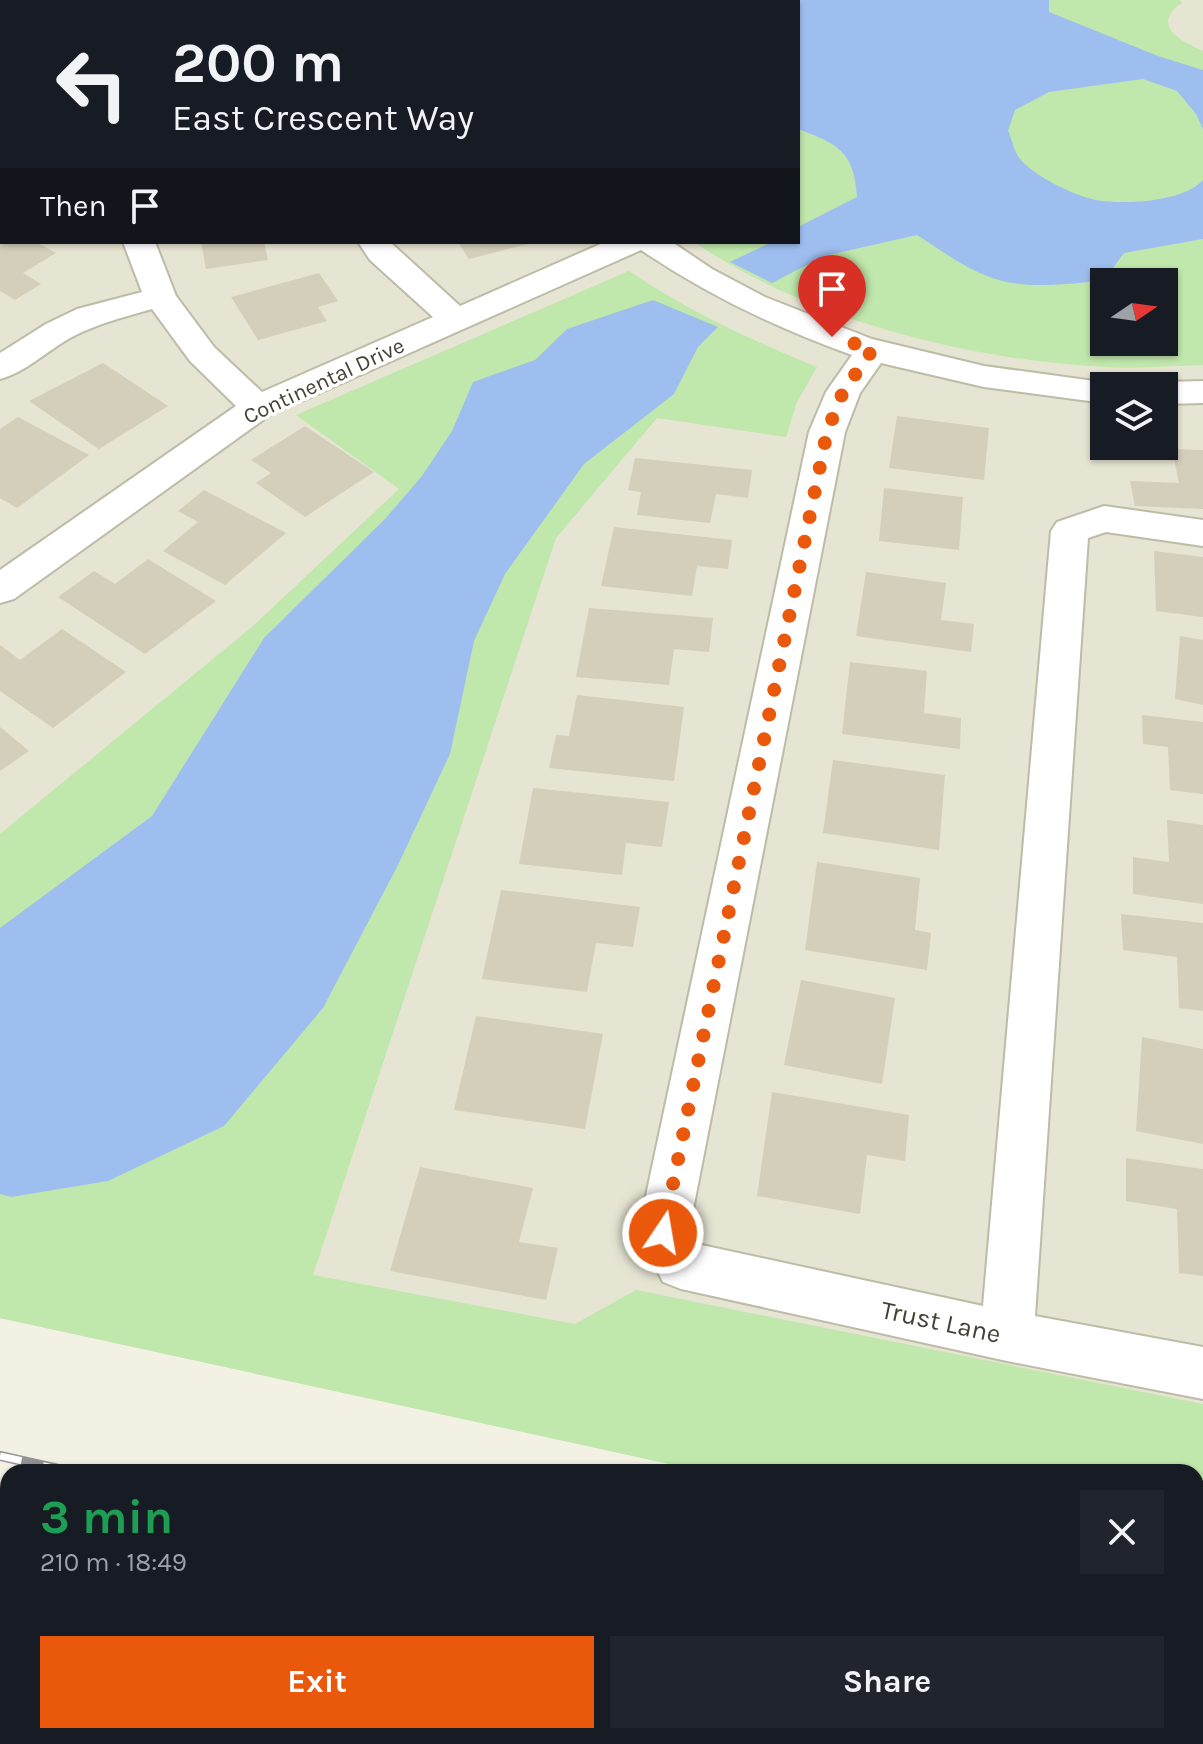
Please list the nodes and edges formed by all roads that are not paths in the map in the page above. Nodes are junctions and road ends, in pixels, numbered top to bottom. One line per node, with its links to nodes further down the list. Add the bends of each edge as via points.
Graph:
1 (140, 244): 5 (street)
2 (375, 244): 6 (street)
3 (627, 244): 6 (street, Continental Drive)
4 (653, 244): 7 (street, via 743,300)
5 (160, 297): 8 (street, via 89,316); 12 (street, via 202,354)
6 (456, 320): 12 (street, Continental Drive)
7 (873, 349): 9 (street, via 1034,386); 15 (street, Trust Lane, via 843,392 827,432 663,1233 681,1265)
8 (0, 368)
9 (1090, 391)
10 (1203, 392): 11 (street)
11 (1178, 393)
12 (258, 407): 14 (street, Continental Drive)
13 (1203, 533): 15 (street, via 1104,519 1070,531)
14 (0, 589)
15 (1007, 1336): 16 (street, Trust Lane)
16 (1203, 1373)

